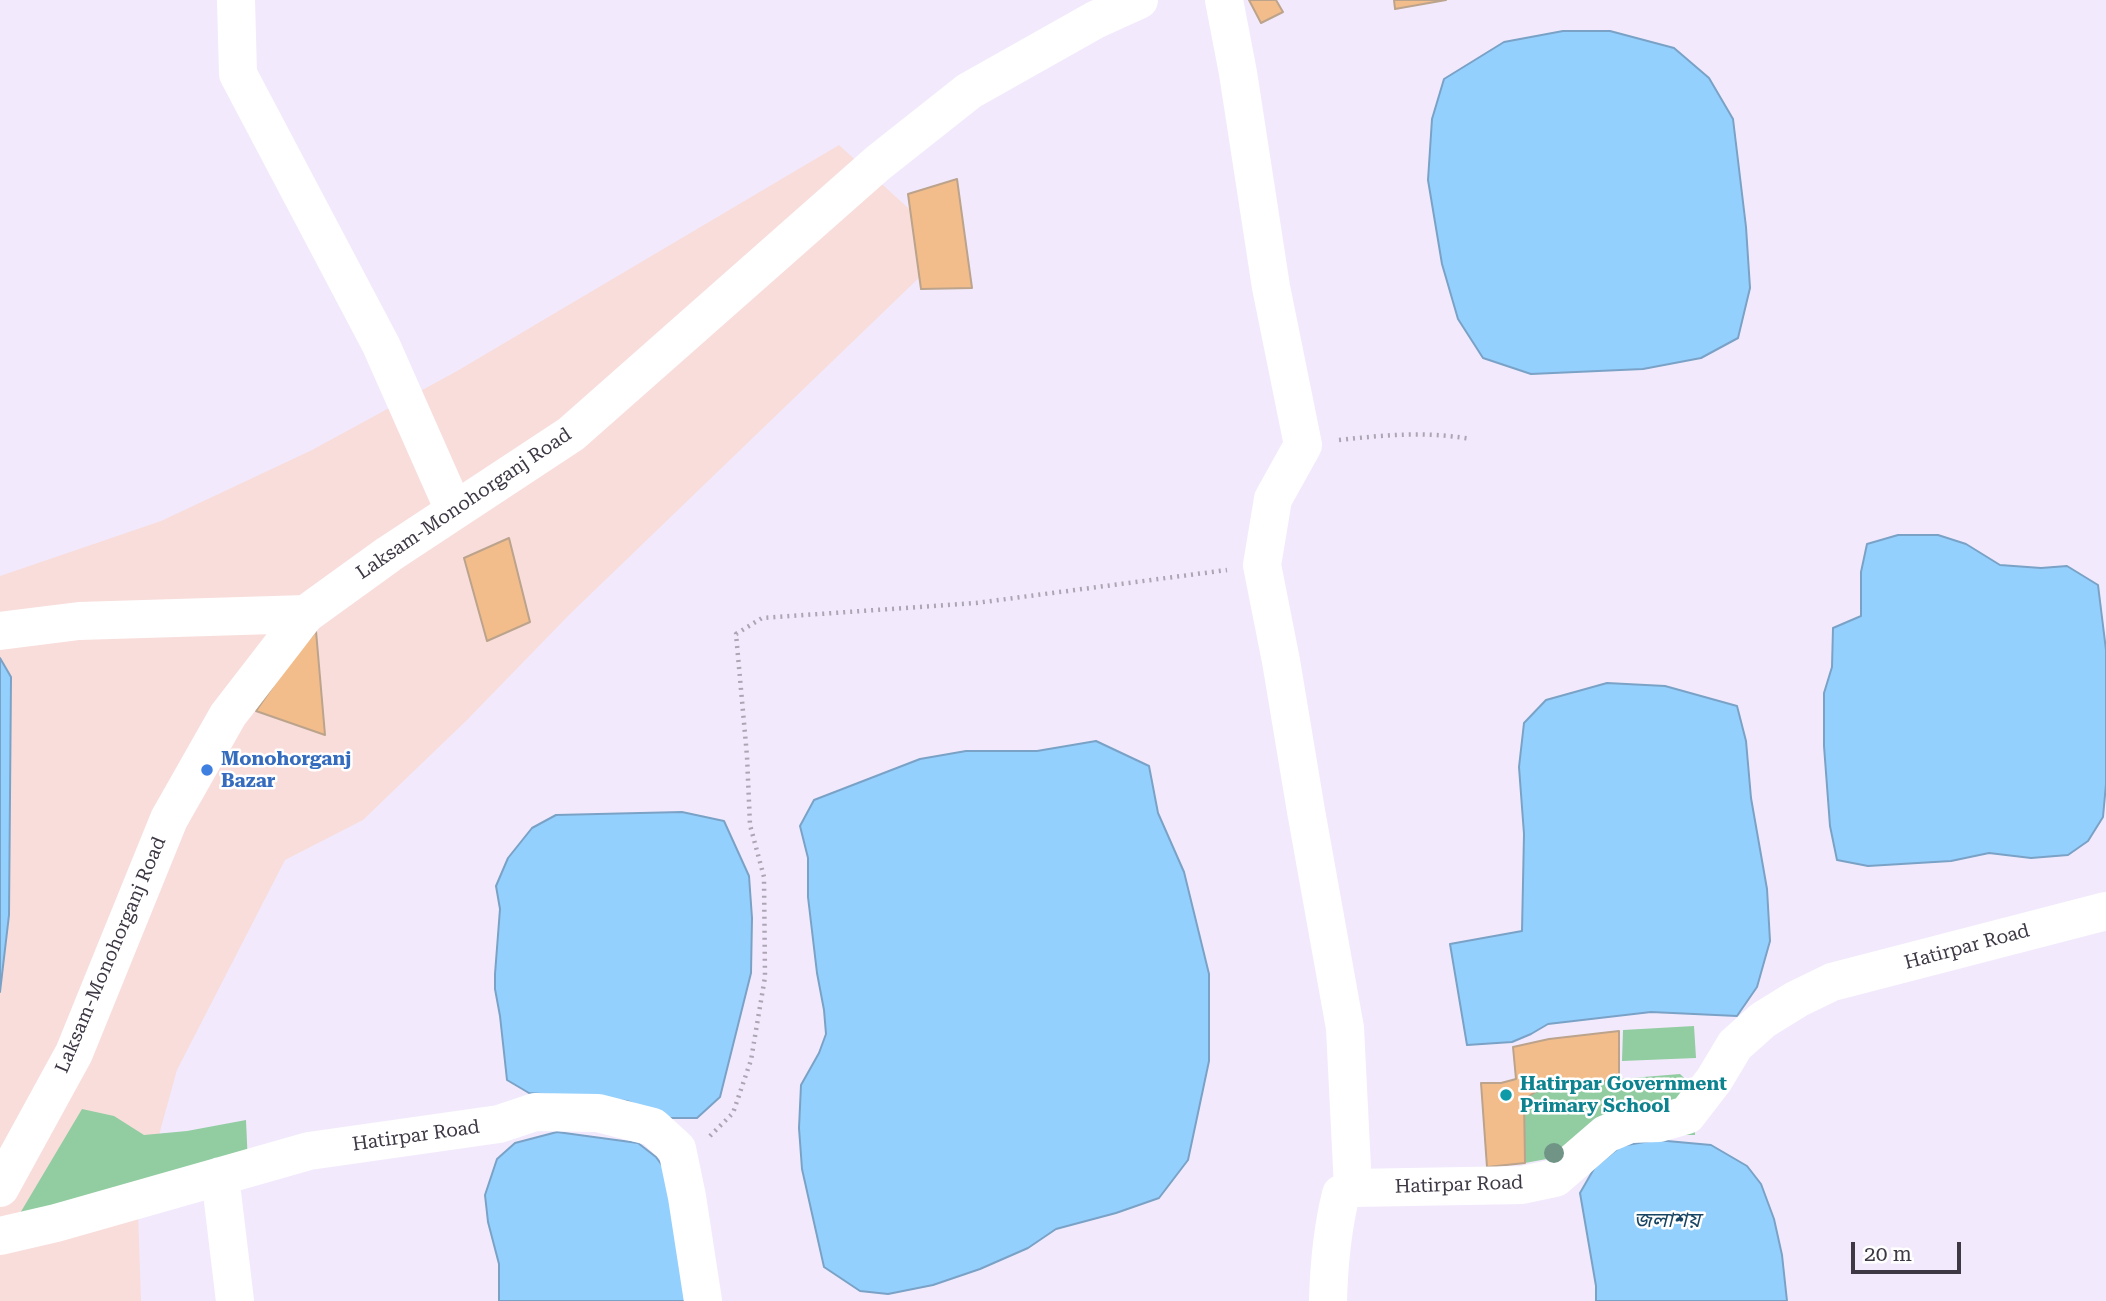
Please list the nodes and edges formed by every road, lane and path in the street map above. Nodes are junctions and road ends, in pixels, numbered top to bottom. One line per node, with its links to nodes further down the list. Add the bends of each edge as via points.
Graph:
1 (236, 0): 6 (street, via 238,74 381,345)
2 (1139, 0): 6 (street, Laksam-Monohorganj Road, via 969,90 878,163 571,434)
3 (1224, 0): 5 (street, via 1271,287)
4 (1471, 439): 5 (path, via 1390,434)
5 (1303, 445): 7 (street, via 1273,499)
6 (454, 510): 8 (street, Laksam-Monohorganj Road)
7 (1262, 565): 11 (path, via 976,603 762,618 736,634 750,825 764,877 765,977 751,1060 733,1113 713,1135); 14 (street, via 1345,1028)
8 (306, 614): 9 (street, via 79,621); 13 (street, Laksam-Monohorganj Road, via 228,715 169,818 74,1053)
9 (0, 631)
10 (2106, 911): 14 (street, Hatirpar Road, via 1832,982 1763,1020 1735,1045 1687,1115 1659,1123 1630,1124 1606,1134 1555,1178 1522,1185)
11 (677, 1149): 12 (street, Hatirpar Road, via 653,1127 598,1113 535,1112 499,1124 309,1151); 17 (street)
12 (219, 1176): 15 (street, Hatirpar Road); 16 (street)
13 (0, 1188)
14 (1353, 1188): 18 (street, via 1341,1194 1334,1223)
15 (0, 1236)
16 (235, 1301)
17 (703, 1301)
18 (1328, 1301)

